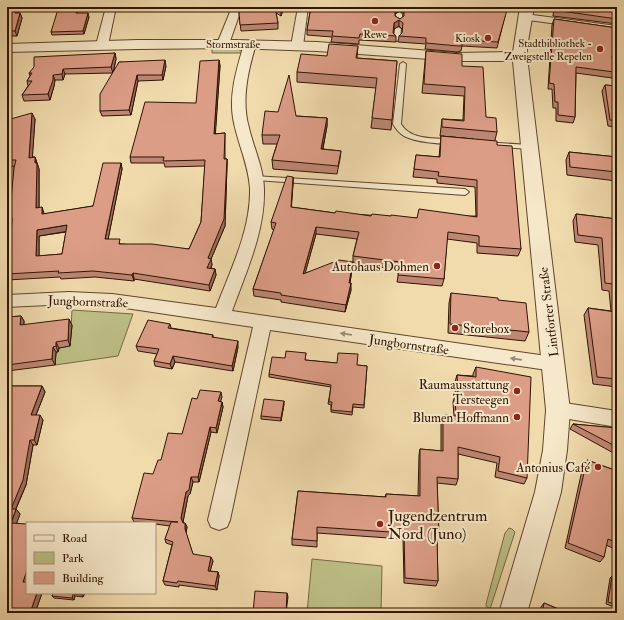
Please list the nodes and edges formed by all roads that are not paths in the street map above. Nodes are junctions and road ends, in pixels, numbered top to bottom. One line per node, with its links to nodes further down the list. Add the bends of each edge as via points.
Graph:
1 (111, 7): 11 (street)
2 (237, 7): 9 (street)
3 (303, 7): 12 (street)
4 (399, 10): 6 (lane)
5 (526, 12): 8 (street); 15 (street, Lintforter Straße, via 520,47)
6 (399, 22)
7 (398, 29): 14 (lane)
8 (617, 29)
9 (223, 44): 10 (street, Stormstraße); 11 (street, Stormstraße)
10 (250, 44): 12 (street, Stormstraße); 19 (street, via 243,68 239,104 242,127)
11 (102, 45): 13 (street, Stormstraße)
12 (297, 46): 14 (street, Stormstraße)
13 (7, 48)
14 (398, 49): 15 (street, Stormstraße, via 459,57 475,62); 16 (lane, via 399,129 414,138)
15 (521, 62): 18 (street, Lintforter Straße)
16 (462, 142)
17 (477, 143): 18 (lane)
18 (530, 147): 24 (street, Lintforter Straße)
19 (256, 178): 20 (lane); 22 (street, via 252,229)
20 (465, 192)
21 (7, 301): 22 (street, Jungbornstraße, via 96,298)
22 (222, 315): 23 (street, Jungbornstraße)
23 (264, 323): 24 (street, Jungbornstraße, one-way to 23); 27 (street)
24 (554, 364): 25 (street, Lintforter Straße)
25 (558, 410): 26 (street); 28 (street, Lintforter Straße, via 548,492)
26 (617, 419)
27 (219, 520)
28 (513, 613)

